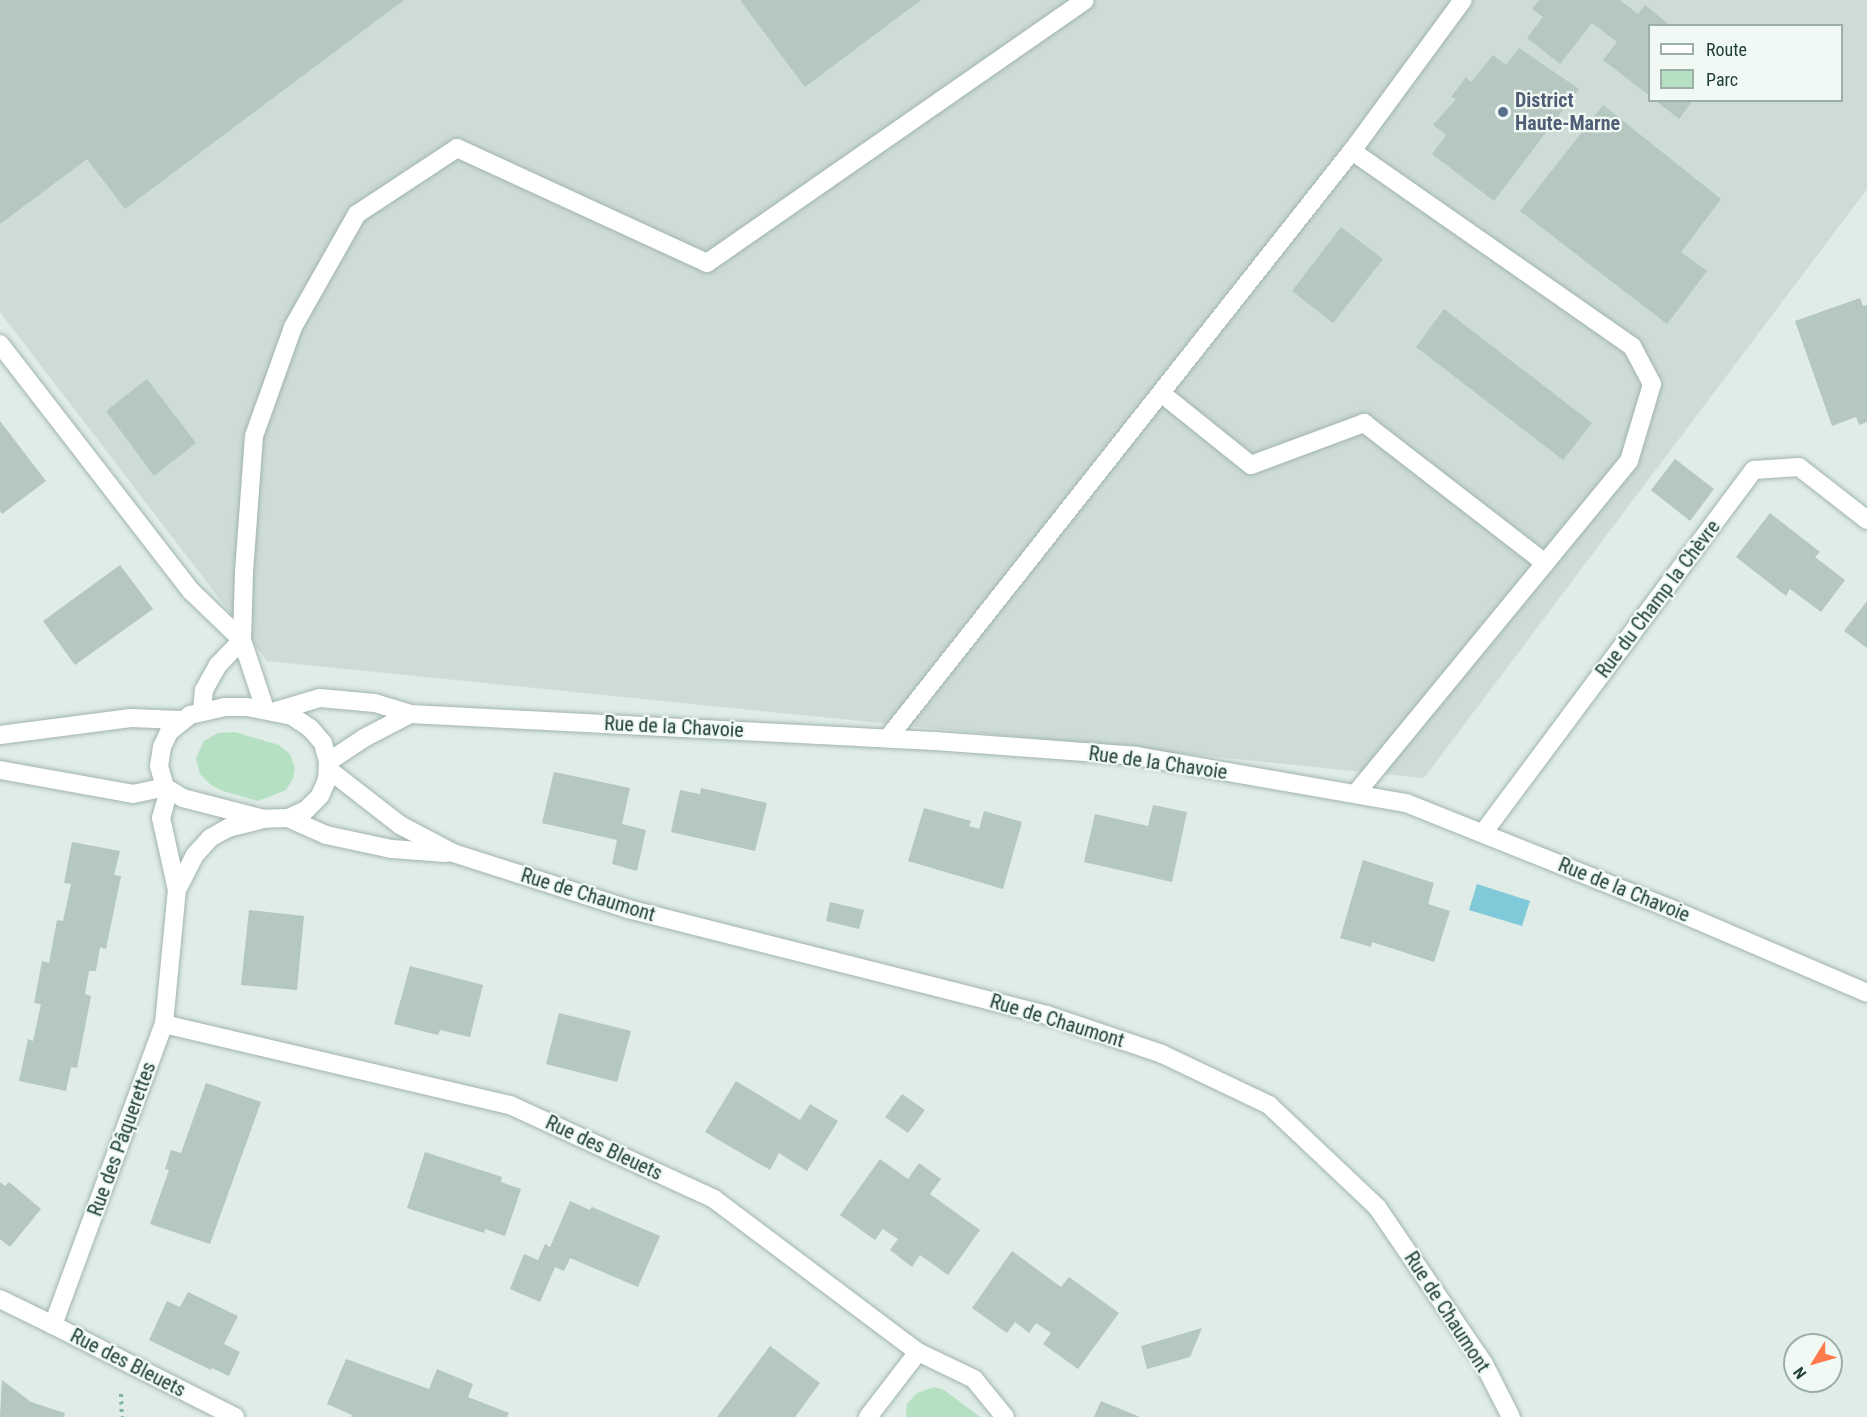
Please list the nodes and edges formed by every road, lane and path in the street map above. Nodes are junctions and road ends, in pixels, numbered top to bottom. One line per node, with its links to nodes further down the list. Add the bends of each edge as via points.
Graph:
1 (1085, 0): 8 (street, via 706,263 457,148 357,214 293,327 255,436)
2 (1463, 0): 3 (street)
3 (1352, 151): 5 (street); 7 (street, via 1632,346 1653,384 1629,461)
4 (0, 344): 8 (street, via 191,591)
5 (1161, 393): 7 (street, via 1251,465 1364,423); 14 (street)
6 (1867, 520): 23 (street, Rue du Champ la Chèvre, via 1799,466 1754,470)
7 (1545, 563): 19 (street)
8 (242, 640): 9 (street); 10 (street, via 218,665 204,690)
9 (270, 710): 10 (street, via 225,708); 11 (street, Rue de la Chavoie, via 320,698 375,703); 15 (street, via 292,716 310,728 323,743)
10 (202, 712): 12 (street)
11 (410, 714): 14 (street, Rue de la Chavoie); 15 (street, via 364,738)
12 (181, 720): 13 (street, via 131,718); 17 (street, via 162,747 159,766)
13 (0, 735)
14 (888, 738): 19 (street, Rue de la Chavoie, via 1136,756)
15 (328, 765): 21 (street, via 320,796 306,810); 24 (street, Rue de Chaumont, via 400,825)
16 (0, 770): 18 (street)
17 (167, 788): 18 (street); 20 (street, Rue des Pâquerettes); 22 (street, via 206,805)
18 (133, 794): 20 (street)
19 (1355, 794): 23 (street, Rue de la Chavoie, via 1406,803)
20 (161, 818): 25 (street, Rue des Pâquerettes)
21 (288, 818): 22 (street); 24 (street, Rue de Chaumont, via 337,837 392,849)
22 (264, 819): 25 (street, Rue des Pâquerettes, via 228,828 210,838 194,856)
23 (1483, 833): 26 (street, Rue de la Chavoie)
24 (453, 853): 34 (street, Rue de Chaumont, via 628,909 1047,1015 1162,1054 1269,1105 1377,1208 1484,1364)
25 (177, 890): 27 (street, Rue des Pâquerettes)
26 (1867, 993)
27 (164, 1024): 29 (street, Rue des Pâquerettes); 30 (street, Rue des Bleuets, via 510,1105 714,1199)
28 (0, 1299): 29 (street)
29 (53, 1325): 31 (street, Rue des Bleuets)
30 (918, 1352): 32 (street); 33 (street, Rue des Bleuets, via 974,1379)
31 (235, 1417)
32 (868, 1417)
33 (1005, 1417)
34 (1511, 1417)

